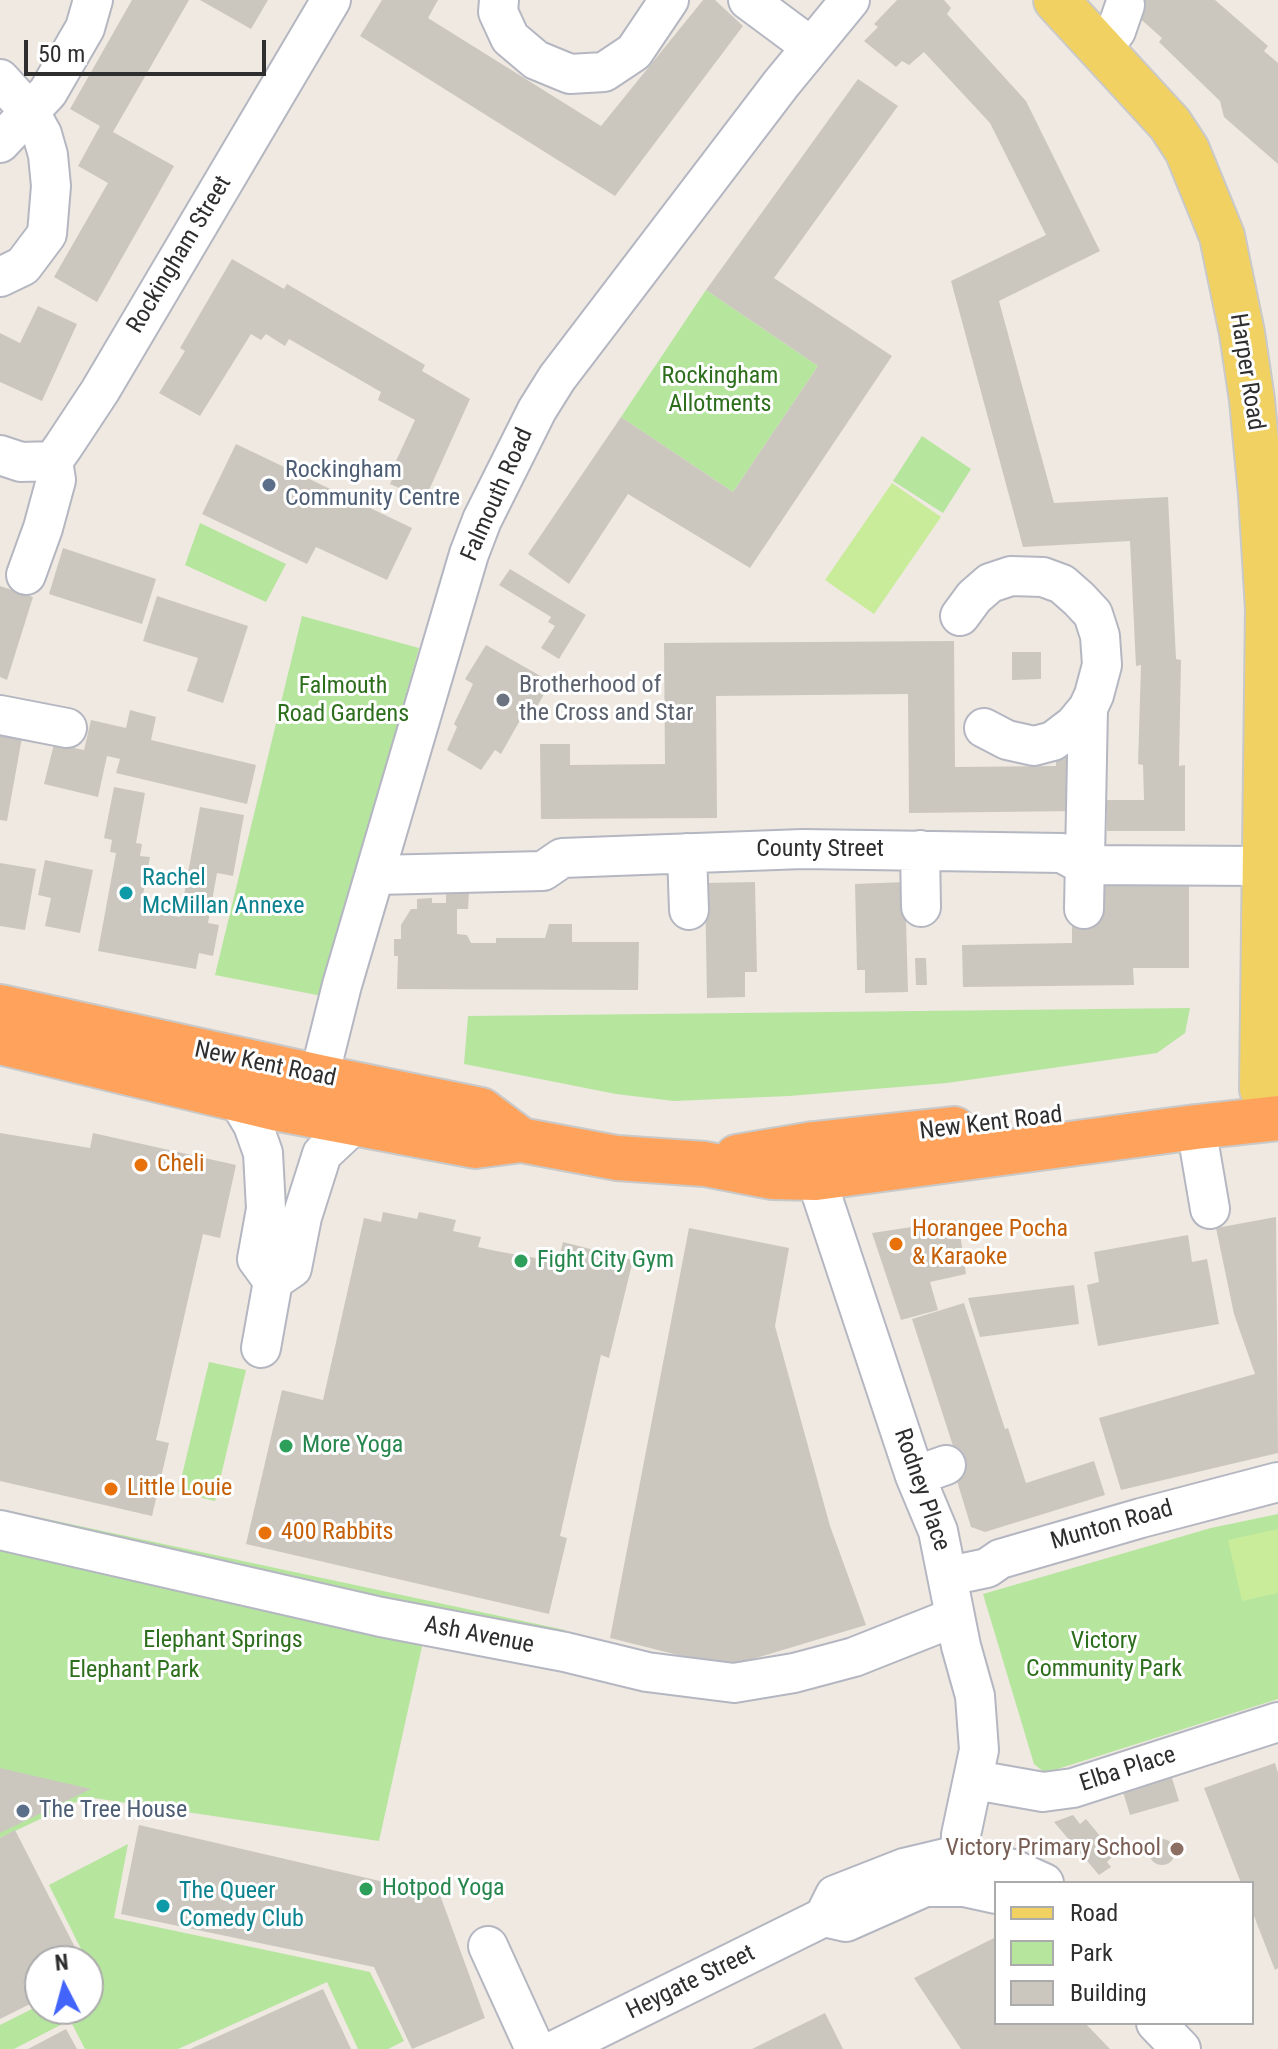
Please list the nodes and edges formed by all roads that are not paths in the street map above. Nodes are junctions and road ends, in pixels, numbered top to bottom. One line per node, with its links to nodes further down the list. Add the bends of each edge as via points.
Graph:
1 (93, 0): 12 (street, via 64,67)
2 (331, 0): 16 (street, Rockingham Street, via 100,391)
3 (499, 0): 4 (street, via 498,12 510,38 536,60 570,74 604,72 634,52)
4 (669, 0)
5 (748, 0): 9 (street)
6 (850, 0): 9 (street, Falmouth Road)
7 (1056, 0): 10 (main road, Harper Road)
8 (1125, 5): 10 (street, via 1116,31)
9 (810, 46): 27 (street, Falmouth Road, via 537,410 469,554)
10 (1102, 48): 19 (main road, Harper Road, via 1187,150 1222,236 1252,400)
11 (0, 79): 12 (street)
12 (29, 111): 13 (street); 14 (street, via 48,155 47,234 23,266)
13 (0, 143)
14 (0, 277)
15 (0, 455): 16 (street, via 21,462)
16 (53, 461): 17 (street, via 56,480)
17 (26, 575)
18 (960, 616): 20 (street, via 990,583 1011,576 1062,584 1093,614 1100,636 1102,665)
19 (1273, 642): 28 (main road, Harper Road)
20 (1088, 708): 23 (street, via 1053,741 1034,746); 26 (street)
21 (0, 715): 22 (street)
22 (67, 728)
23 (984, 728)
24 (920, 850): 25 (street, County Street); 26 (street, County Street, via 1062,853); 29 (street)
25 (687, 853): 27 (street, County Street, via 562,858 544,888); 31 (street)
26 (1084, 865): 28 (street, County Street); 30 (street)
27 (376, 875): 34 (street, Falmouth Road)
28 (1270, 876): 35 (main road, Harper Road)
29 (921, 907)
30 (1084, 909)
31 (689, 910)
32 (0, 1007): 34 (highway, New Kent Road)
33 (0, 1042): 36 (highway, New Kent Road)
34 (319, 1077): 39 (highway, New Kent Road, via 481,1110)
35 (1273, 1098): 37 (highway, New Kent Road); 40 (highway, New Kent Road, via 814,1144)
36 (238, 1100): 38 (highway, New Kent Road); 43 (street, via 263,1153 266,1209 257,1259)
37 (1196, 1127): 41 (highway, New Kent Road); 42 (street)
38 (337, 1140): 39 (highway, New Kent Road, via 475,1146); 43 (street, via 302,1217 292,1268)
39 (521, 1140): 40 (highway, New Kent Road, via 617,1158)
40 (705, 1164): 41 (highway, New Kent Road, via 772,1177)
41 (816, 1178): 47 (street, Rodney Place, via 930,1471)
42 (1210, 1209)
43 (273, 1281): 44 (street)
44 (261, 1348)
45 (1278, 1482): 47 (street, Munton Road)
46 (0, 1530): 48 (street, Ash Avenue, via 381,1617 647,1672 734,1683 854,1657)
47 (949, 1576): 48 (street, Rodney Place)
48 (955, 1617): 50 (street, Rodney Place, via 977,1710)
49 (1278, 1722): 50 (street, Elba Place, via 1073,1788 1043,1792)
50 (975, 1780): 51 (street, Rodney Place, via 961,1835)
51 (973, 1879): 52 (street, via 1013,1869); 55 (street, Heygate Street, via 946,1858 835,1895 824,1917)
52 (1040, 1881)
53 (488, 1946): 54 (street)
54 (516, 2027)
55 (557, 2049)

